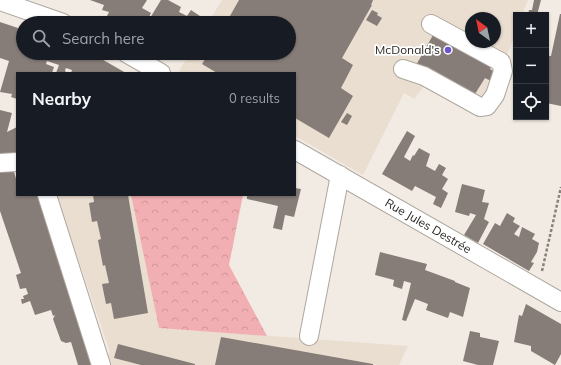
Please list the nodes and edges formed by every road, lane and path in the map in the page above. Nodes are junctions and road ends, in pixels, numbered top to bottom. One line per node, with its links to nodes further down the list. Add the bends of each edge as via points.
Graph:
1 (0, 1): 2 (street)
2 (43, 16)
3 (430, 24): 5 (street, via 501,62 503,71 500,80 468,101 424,76)
4 (138, 60): 6 (street)
5 (404, 69)
6 (159, 72)
7 (296, 151): 10 (street, Rue Jules Destrée)
8 (16, 162): 9 (street)
9 (0, 163)
10 (340, 175): 13 (street, Rue Jules Destrée); 15 (street)
11 (561, 188): 13 (path)
12 (47, 196): 16 (street)
13 (537, 289): 14 (street, Rue Jules Destrée)
14 (561, 302)
15 (309, 336)
16 (101, 365)

